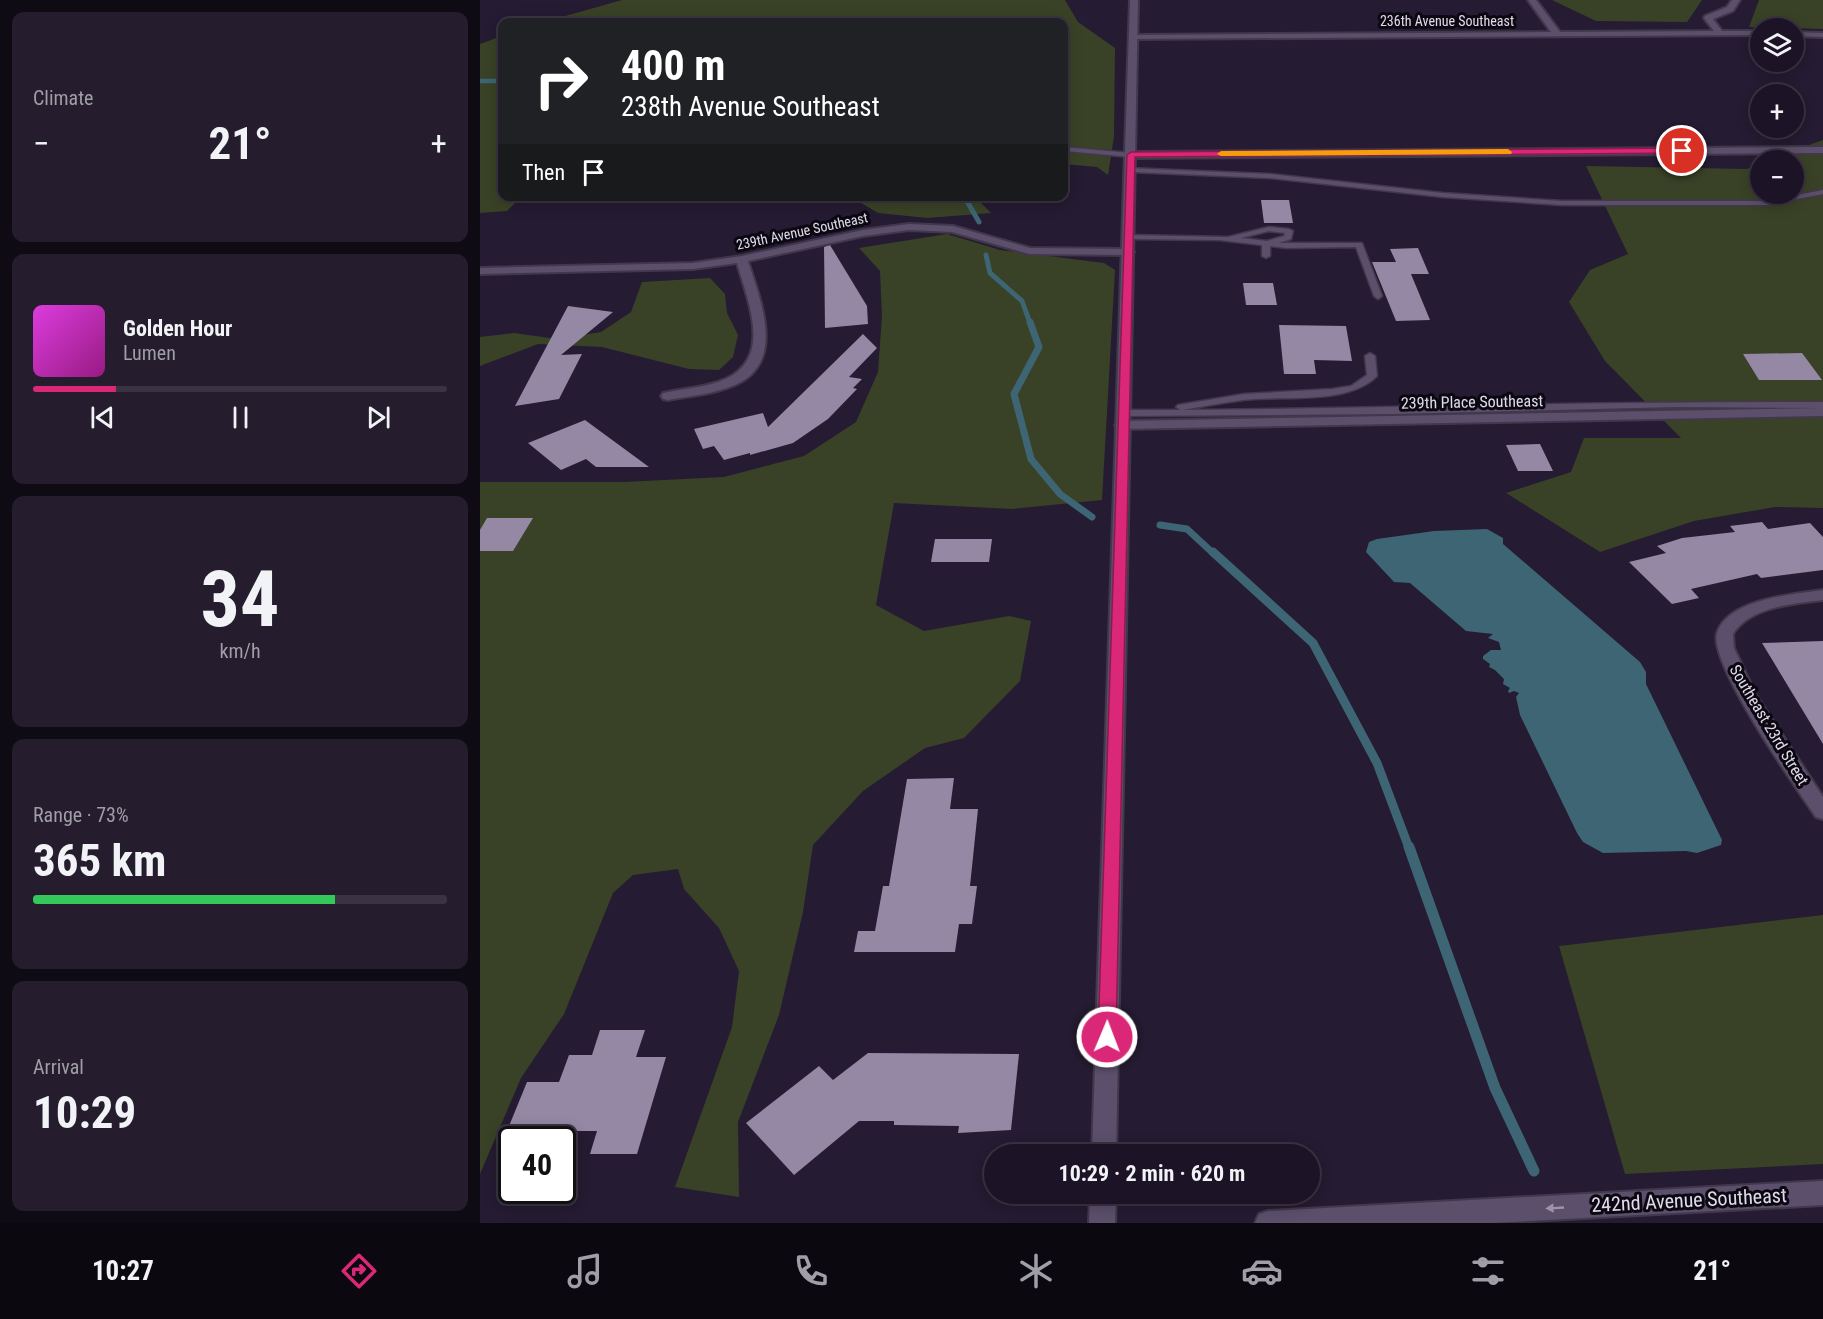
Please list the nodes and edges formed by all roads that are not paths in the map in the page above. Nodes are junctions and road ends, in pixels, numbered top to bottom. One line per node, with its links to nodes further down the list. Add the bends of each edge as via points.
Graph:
1 (1134, 0): 9 (street)
2 (1532, 0): 6 (street)
3 (1736, 0): 4 (street, via 1730,9 1708,18)
4 (1720, 33): 5 (street, 236th Avenue Southeast); 6 (street, 236th Avenue Southeast)
5 (1750, 33)
6 (1557, 34): 9 (street, 236th Avenue Southeast)
7 (1804, 34): 8 (street)
8 (1823, 35)
9 (1133, 37): 12 (street)
10 (1068, 150): 12 (lane)
11 (1823, 150): 12 (street)
12 (1131, 162): 13 (lane, via 1443,195 1562,203 1767,203); 16 (street)
13 (1823, 192)
14 (1226, 240): 15 (lane); 15 (lane, via 1269,229 1289,231 1288,237); 16 (lane)
15 (1266, 244): 17 (lane); 20 (lane, via 1359,245)
16 (1128, 245): 18 (street, 239th Avenue Southeast, via 1029,251 953,229 909,226 863,232); 25 (street)
17 (1266, 256)
18 (742, 260): 19 (street, 239th Avenue Southeast, via 669,268); 22 (street, via 760,327 752,367 732,381)
19 (480, 271)
20 (1378, 296)
21 (1370, 356): 25 (lane, via 1372,376 1354,388 1244,397)
22 (668, 396)
23 (1823, 405): 25 (lane)
24 (1823, 412): 25 (street, 239th Place Southeast)
25 (1122, 415): 28 (street)
26 (1823, 595): 27 (street, Southeast 23rd Street, via 1767,604 1738,617 1725,634 1733,668 1769,732)
27 (1823, 812)
28 (1104, 1144)
29 (1823, 1193): 32 (street, 242nd Avenue Southeast, one-way to 32)
30 (1103, 1204): 31 (street)
31 (1102, 1223)
32 (1268, 1223)

